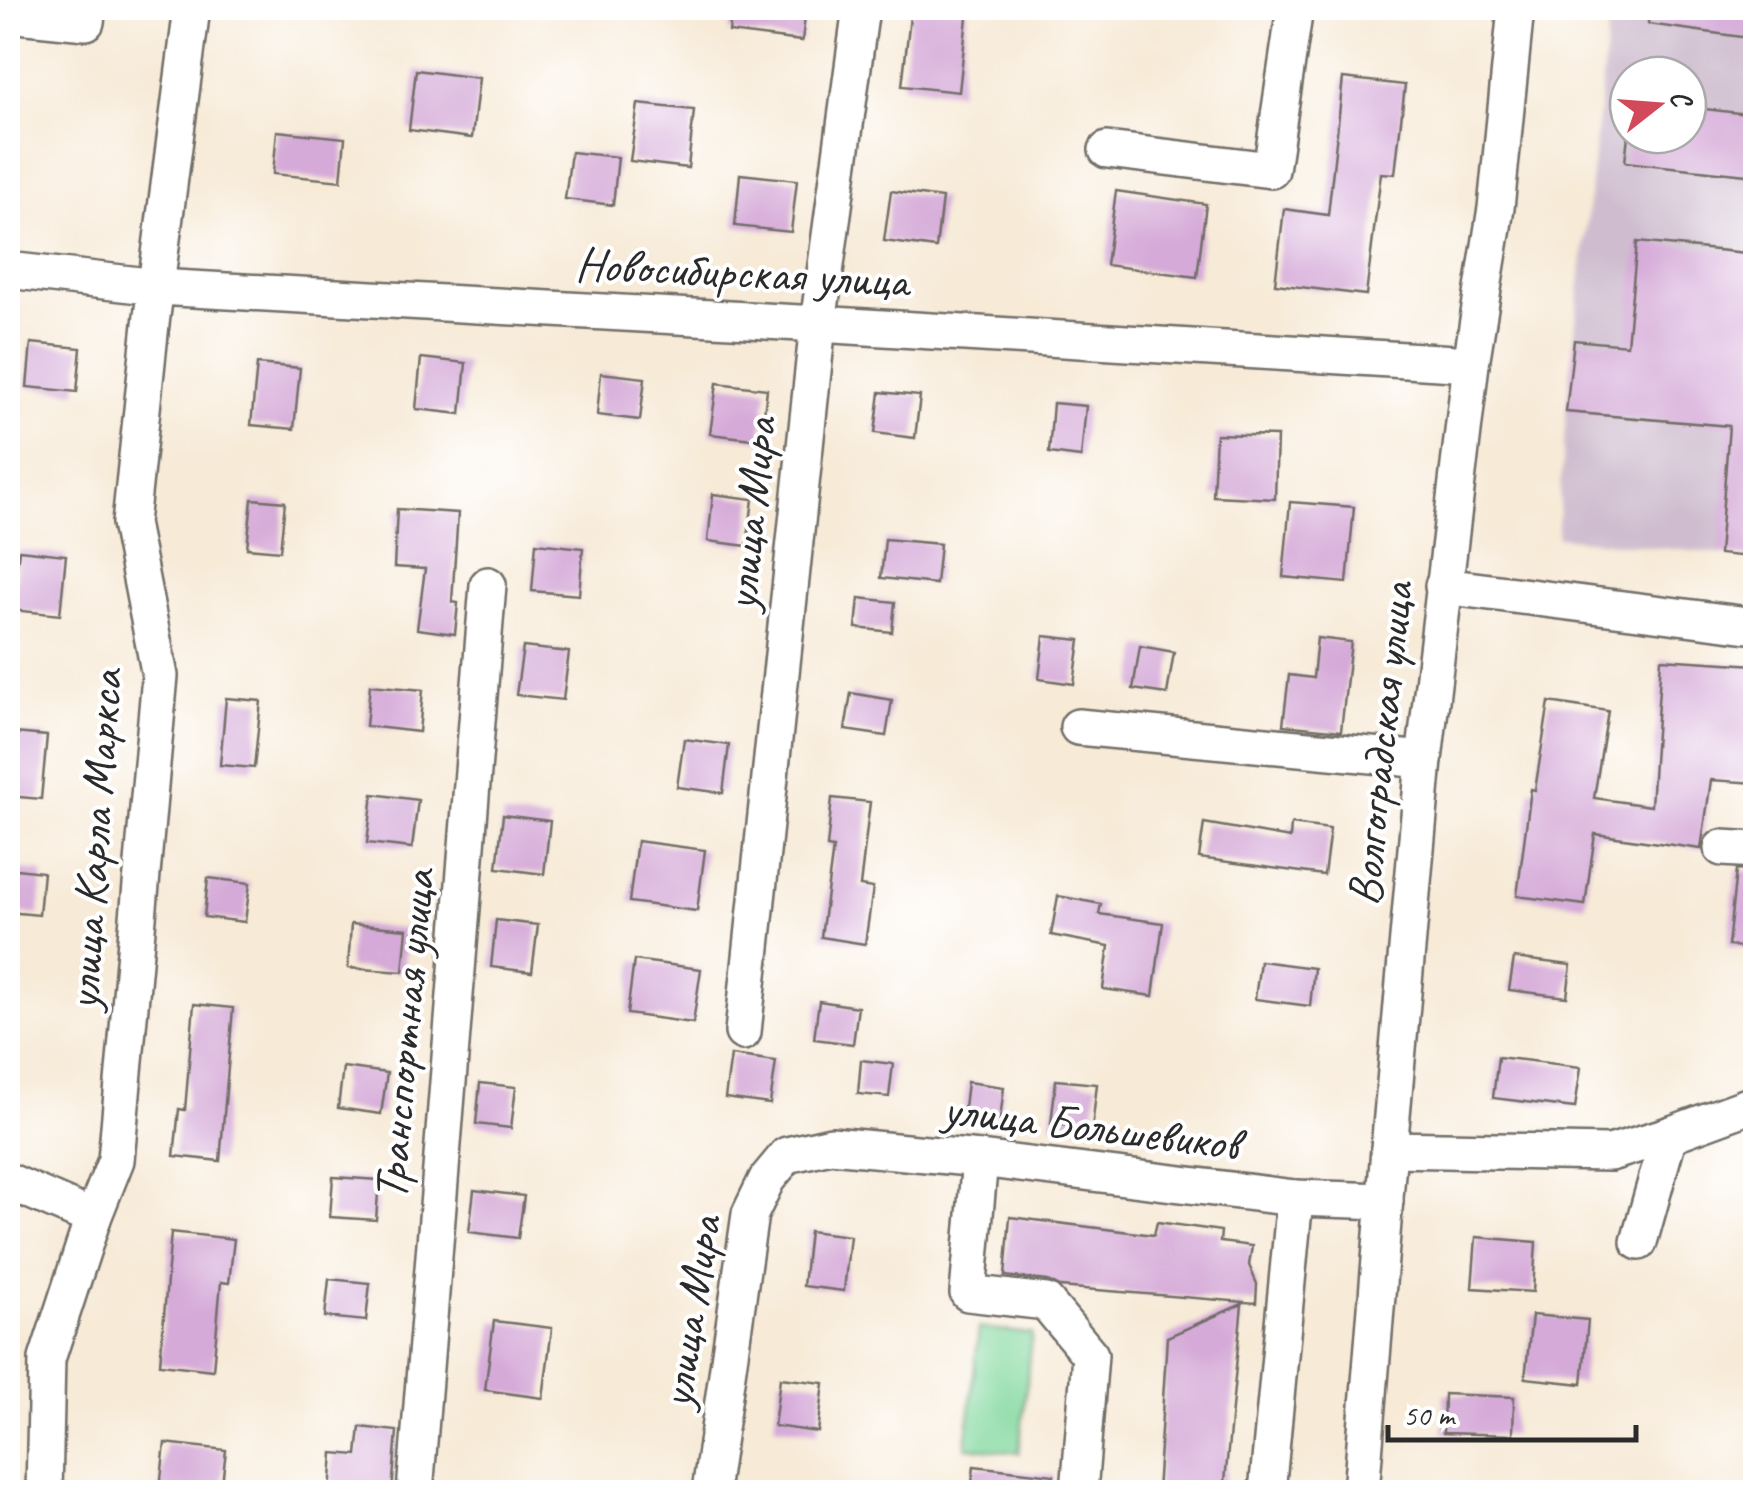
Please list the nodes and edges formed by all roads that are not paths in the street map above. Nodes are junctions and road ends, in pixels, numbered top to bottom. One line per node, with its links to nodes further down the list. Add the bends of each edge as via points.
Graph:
1 (88, 8): 6 (street, via 86,22)
2 (192, 8): 9 (street, улица Карла Маркса)
3 (861, 8): 10 (street, улица Мира)
4 (1294, 8): 7 (street, via 1270,170)
5 (1516, 8): 11 (street, Волгоградская улица)
6 (8, 14)
7 (1106, 150)
8 (8, 270): 9 (street, Новосибирская улица)
9 (157, 287): 10 (street, Новосибирская улица); 26 (street, улица Карла Маркса, via 130,523 160,676 116,1160)
10 (818, 324): 11 (street, Новосибирская улица); 17 (street, улица Мира)
11 (1472, 364): 13 (street, Волгоградская улица)
12 (488, 585): 29 (street, Транспортная улица)
13 (1443, 586): 14 (street); 16 (street, Волгоградская улица)
14 (1756, 626)
15 (1078, 727): 16 (street)
16 (1424, 760): 20 (street, Волгоградская улица)
17 (743, 1032)
18 (1756, 1103): 19 (street)
19 (1669, 1135): 20 (street, via 1610,1154); 27 (street)
20 (1388, 1149): 25 (street, Волгоградская улица)
21 (787, 1155): 22 (street, улица Большевиков, via 831,1146); 30 (street, улица Мира, via 750,1214)
22 (980, 1160): 24 (street, улица Большевиков); 31 (street, via 968,1294 1046,1302 1090,1355)
23 (8, 1181): 26 (street)
24 (1295, 1198): 25 (street, улица Большевиков); 32 (street)
25 (1385, 1202): 33 (street, Волгоградская улица)
26 (92, 1218): 28 (street, улица Карла Маркса, via 47,1358)
27 (1638, 1242)
28 (44, 1492)
29 (415, 1492)
30 (710, 1492)
31 (1079, 1492)
32 (1267, 1492)
33 (1361, 1492)

